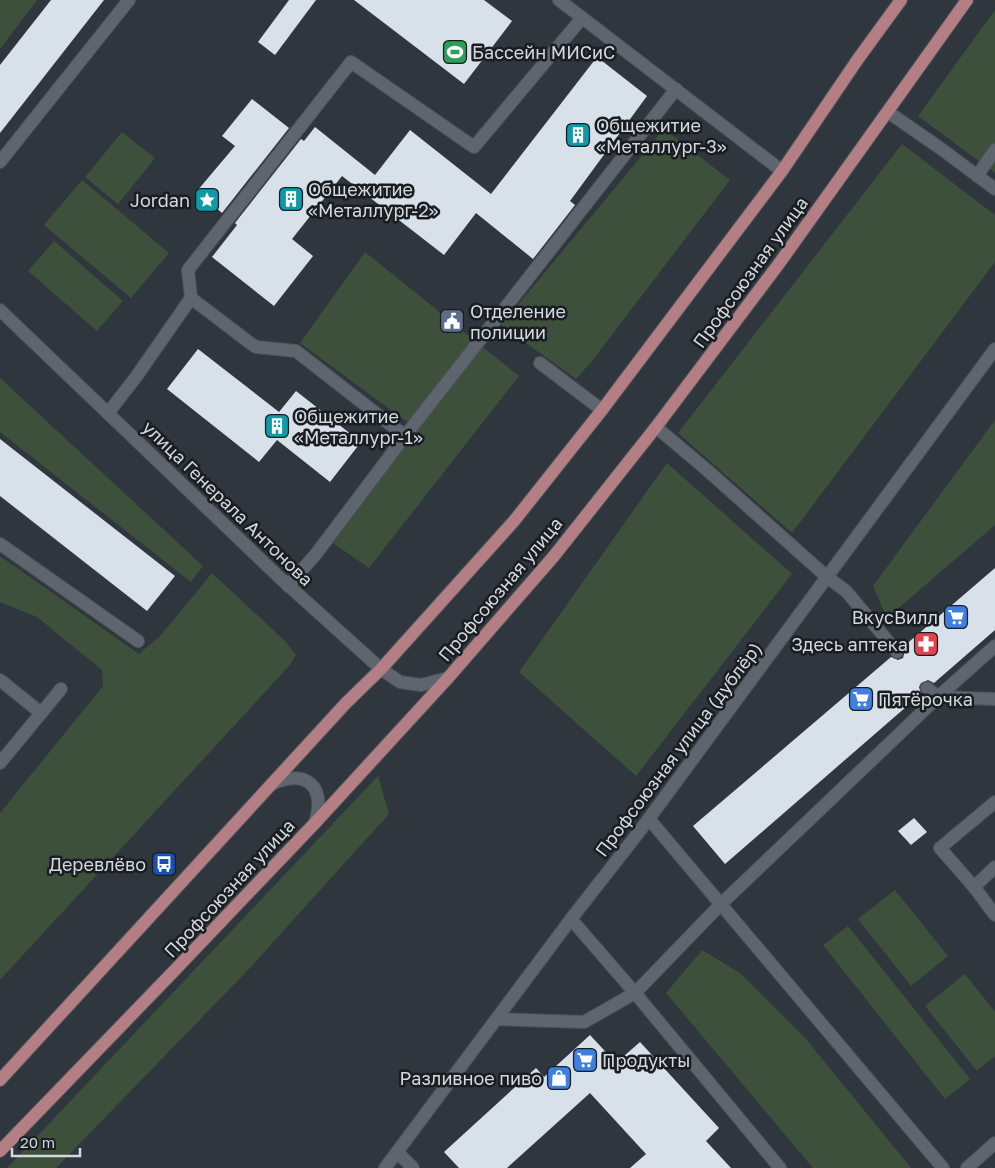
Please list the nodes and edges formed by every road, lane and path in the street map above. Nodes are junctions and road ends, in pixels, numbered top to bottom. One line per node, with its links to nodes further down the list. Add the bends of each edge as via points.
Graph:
1 (129, 0): 9 (street)
2 (559, 0): 5 (street)
3 (900, 0): 10 (main road, Профсоюзная улица)
4 (967, 0): 7 (main road, Профсоюзная улица)
5 (582, 18): 6 (street); 13 (street, via 474,147 351,62 188,270)
6 (676, 89): 10 (street, via 701,105); 20 (street)
7 (888, 112): 11 (street); 19 (main road, Профсоюзная улица)
8 (995, 150): 11 (street)
9 (0, 162)
10 (782, 171): 17 (main road, Профсоюзная улица)
11 (977, 176): 12 (street)
12 (995, 189)
13 (192, 298): 18 (street); 20 (street, via 250,344 296,351)
14 (0, 310): 18 (street, улица Генерала Антонова)
15 (995, 348): 22 (street, Профсоюзная улица (дублёр))
16 (540, 362): 17 (street)
17 (602, 410): 27 (main road, Профсоюзная улица, via 514,521)
18 (108, 413): 23 (street, улица Генерала Антонова)
19 (656, 427): 22 (street); 28 (main road, Профсоюзная улица, via 554,556)
20 (405, 436): 23 (street)
21 (0, 544): 24 (street)
22 (827, 577): 26 (street, via 846,591); 38 (street, Профсоюзная улица (дублёр))
23 (288, 586): 27 (street, улица Генерала Антонова)
24 (138, 641)
25 (995, 646): 32 (street)
26 (897, 652)
27 (381, 669): 28 (street, улица Генерала Антонова, via 400,682 421,685); 36 (main road, Профсоюзная улица, via 346,702)
28 (448, 678): 39 (main road, Профсоюзная улица)
29 (0, 680): 34 (street)
30 (927, 688): 32 (street)
31 (61, 689): 34 (street)
32 (938, 697): 33 (street); 42 (street)
33 (995, 699)
34 (41, 713): 35 (street)
35 (0, 763)
36 (272, 784): 39 (street, via 284,779 308,781 319,799); 47 (main road, Профсоюзная улица)
37 (995, 802): 41 (street, via 940,848)
38 (649, 819): 42 (street); 44 (street, Профсоюзная улица (дублёр))
39 (315, 823): 49 (main road, Профсоюзная улица)
40 (995, 867): 41 (street)
41 (974, 888): 43 (street)
42 (721, 904): 45 (street); 54 (street)
43 (995, 916)
44 (571, 919): 45 (street); 46 (street, Профсоюзная улица (дублёр))
45 (635, 993): 46 (street, via 584,1022); 53 (street)
46 (497, 1019): 50 (street, Профсоюзная улица (дублёр))
47 (0, 1080)
48 (995, 1143): 55 (street)
49 (0, 1151)
50 (397, 1152): 51 (street, Профсоюзная улица (дублёр)); 52 (street)
51 (385, 1168)
52 (413, 1168)
53 (780, 1168)
54 (943, 1168)
55 (967, 1168)

